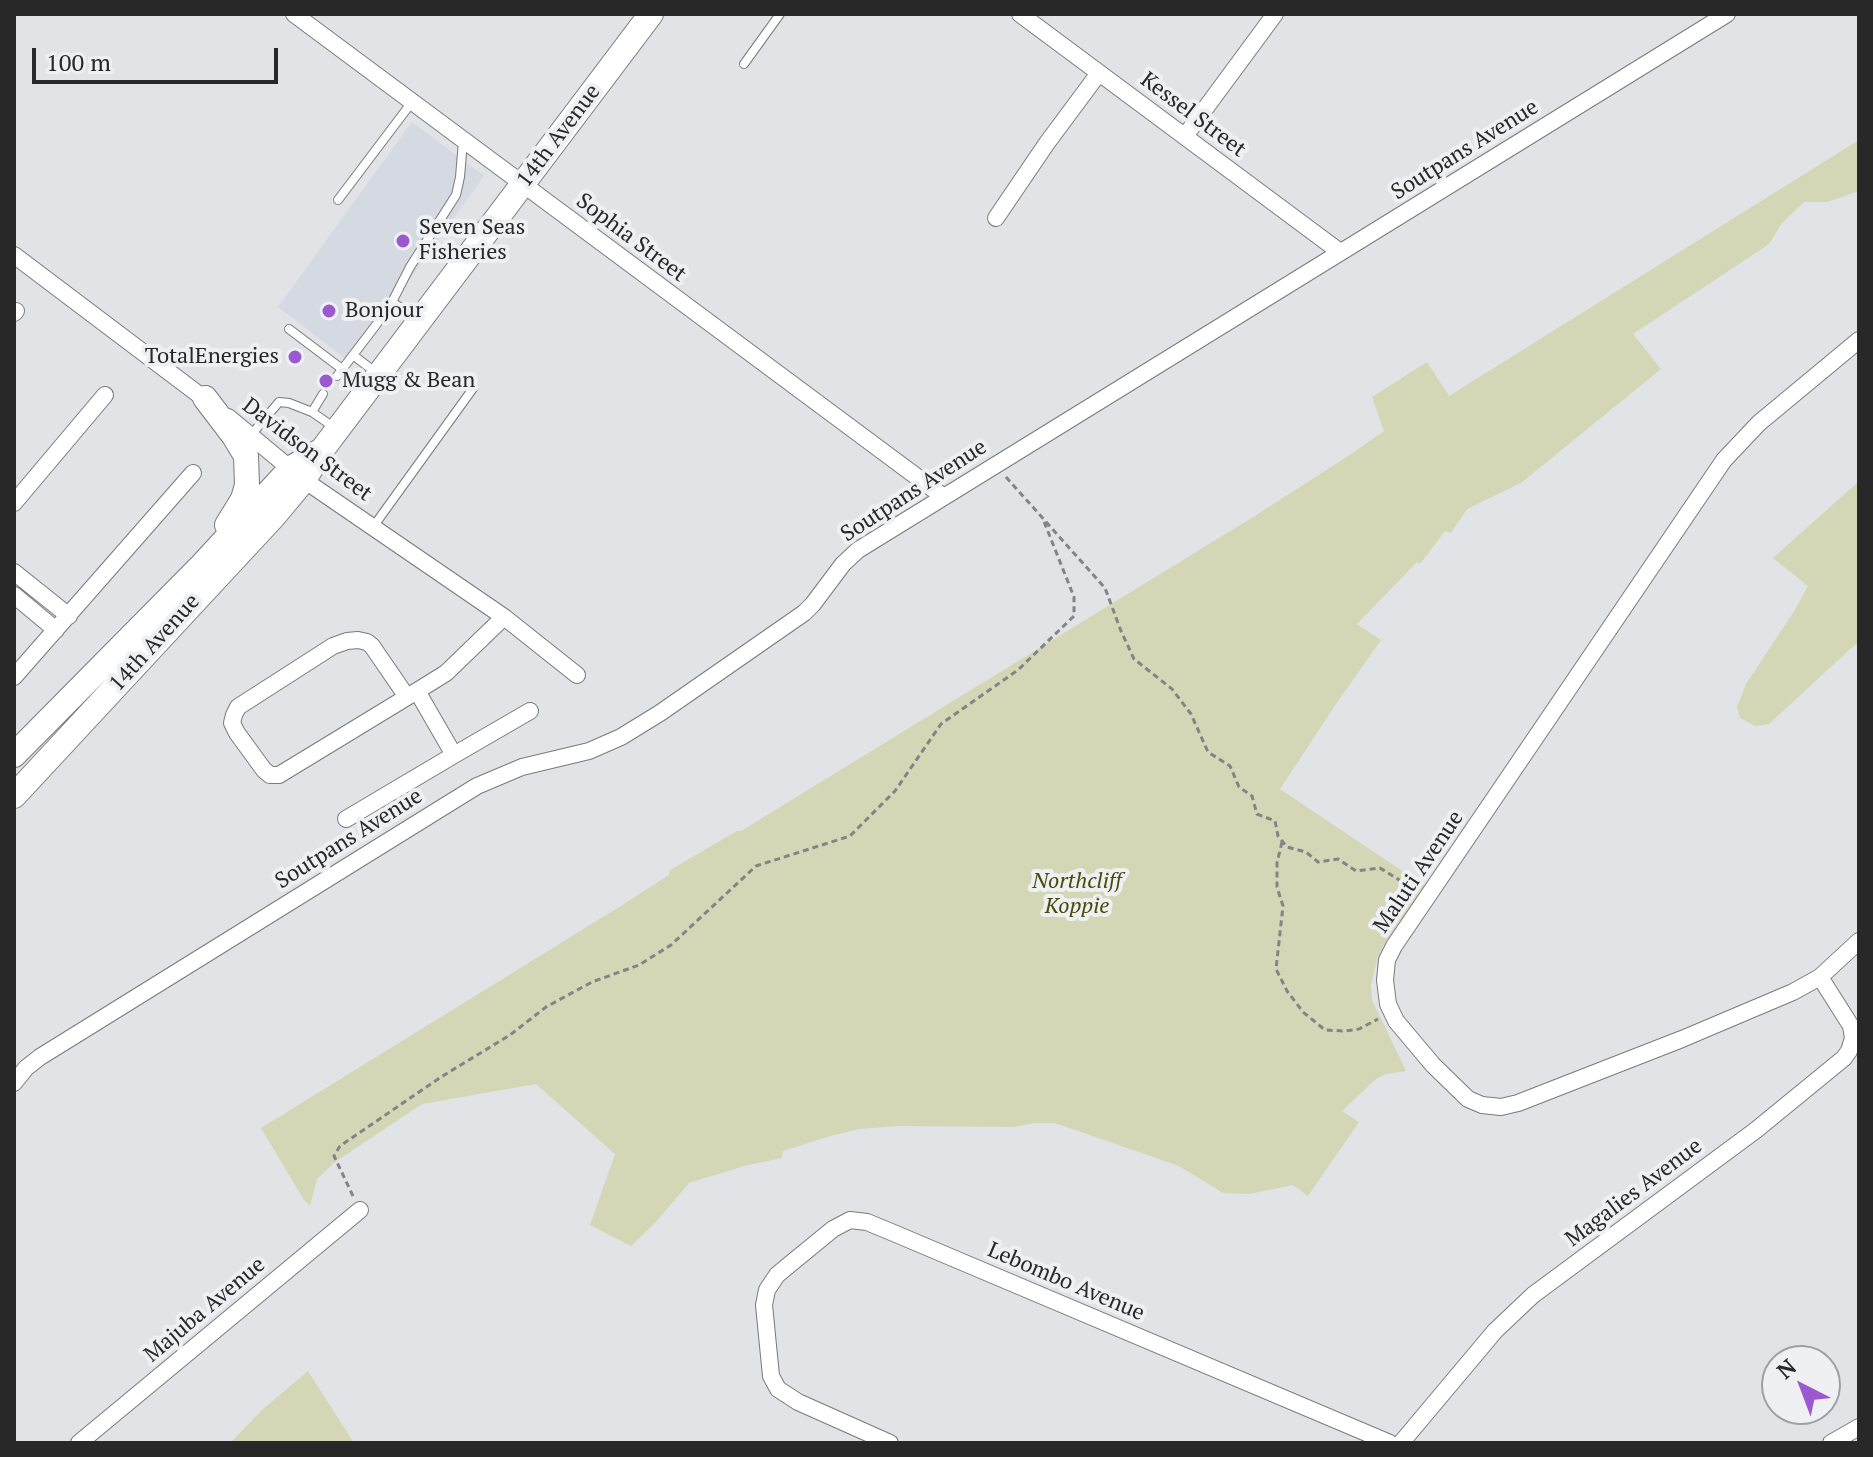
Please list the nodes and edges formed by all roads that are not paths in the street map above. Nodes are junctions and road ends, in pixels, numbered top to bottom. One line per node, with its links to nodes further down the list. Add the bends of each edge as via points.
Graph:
1 (294, 14): 9 (street, Sophia Street)
2 (651, 14): 12 (main road, 14th Avenue)
3 (780, 14): 7 (lane)
4 (1020, 14): 8 (street, Kessel Street)
5 (1275, 14): 10 (street)
6 (1727, 14): 15 (street, Soutpans Avenue)
7 (744, 64)
8 (1099, 73): 10 (street, Kessel Street); 14 (street)
9 (412, 102): 11 (street, Sophia Street); 13 (lane)
10 (1185, 136): 15 (street, Kessel Street)
11 (463, 140): 12 (street, Sophia Street); 17 (lane, via 456,195)
12 (523, 184): 18 (main road, 14th Avenue); 32 (street, Sophia Street)
13 (338, 200)
14 (996, 218)
15 (1340, 252): 32 (street, Soutpans Avenue)
16 (14, 255): 26 (street, Davidson Street)
17 (392, 302): 18 (lane); 21 (lane)
18 (419, 320): 22 (main road, 14th Avenue)
19 (289, 329): 21 (lane, via 340,372)
20 (1859, 340): 50 (street, Maluti Avenue, via 1759,423 1724,460 1394,946 1385,980 1396,1021 1433,1065 1462,1094 1482,1105 1501,1107 1682,1039)
21 (353, 355): 22 (lane)
22 (379, 375): 28 (main road, 14th Avenue)
23 (474, 387): 34 (lane)
24 (323, 394): 27 (lane)
25 (105, 395): 33 (street)
26 (205, 398): 29 (street, Davidson Street); 35 (main road, via 246,456 247,485)
27 (312, 412): 28 (lane); 29 (lane, via 277,402)
28 (338, 430): 31 (main road, 14th Avenue)
29 (251, 435): 31 (street, Davidson Street)
30 (193, 473): 38 (street)
31 (298, 474): 34 (street, Davidson Street); 35 (main road, 14th Avenue); 47 (main road, 14th Avenue, via 274,516)
32 (944, 497): 51 (street, Soutpans Avenue, via 858,550 804,613 660,713 606,745 522,767 477,786 40,1057)
33 (14, 503)
34 (373, 527): 39 (street, Davidson Street)
35 (200, 567): 45 (main road, 14th Avenue)
36 (14, 572): 38 (street)
37 (14, 595): 40 (street)
38 (69, 616): 40 (street)
39 (504, 617): 41 (street, Davidson Street); 43 (street, via 446,673)
40 (56, 630): 42 (street)
41 (577, 675)
42 (14, 677)
43 (412, 694): 43 (street, via 274,776 264,770 232,723 238,707 347,641 372,646); 46 (street)
44 (530, 711): 46 (street)
45 (14, 755)
46 (454, 755): 48 (street)
47 (14, 796)
48 (346, 819)
49 (1859, 941): 50 (street, Maluti Avenue)
50 (1820, 977): 57 (street, Magalies Avenue, via 1851,1026 1853,1038 1844,1058 1533,1295 1495,1331)
51 (14, 1083)
52 (360, 1210): 54 (street, Majuba Avenue)
53 (1859, 1427): 58 (street)
54 (79, 1443)
55 (890, 1443): 56 (street, Lebombo Avenue, via 798,1402 778,1389 771,1376 767,1290 777,1275 850,1220 896,1234)
56 (1390, 1443)
57 (1401, 1443)
58 (1831, 1443)

